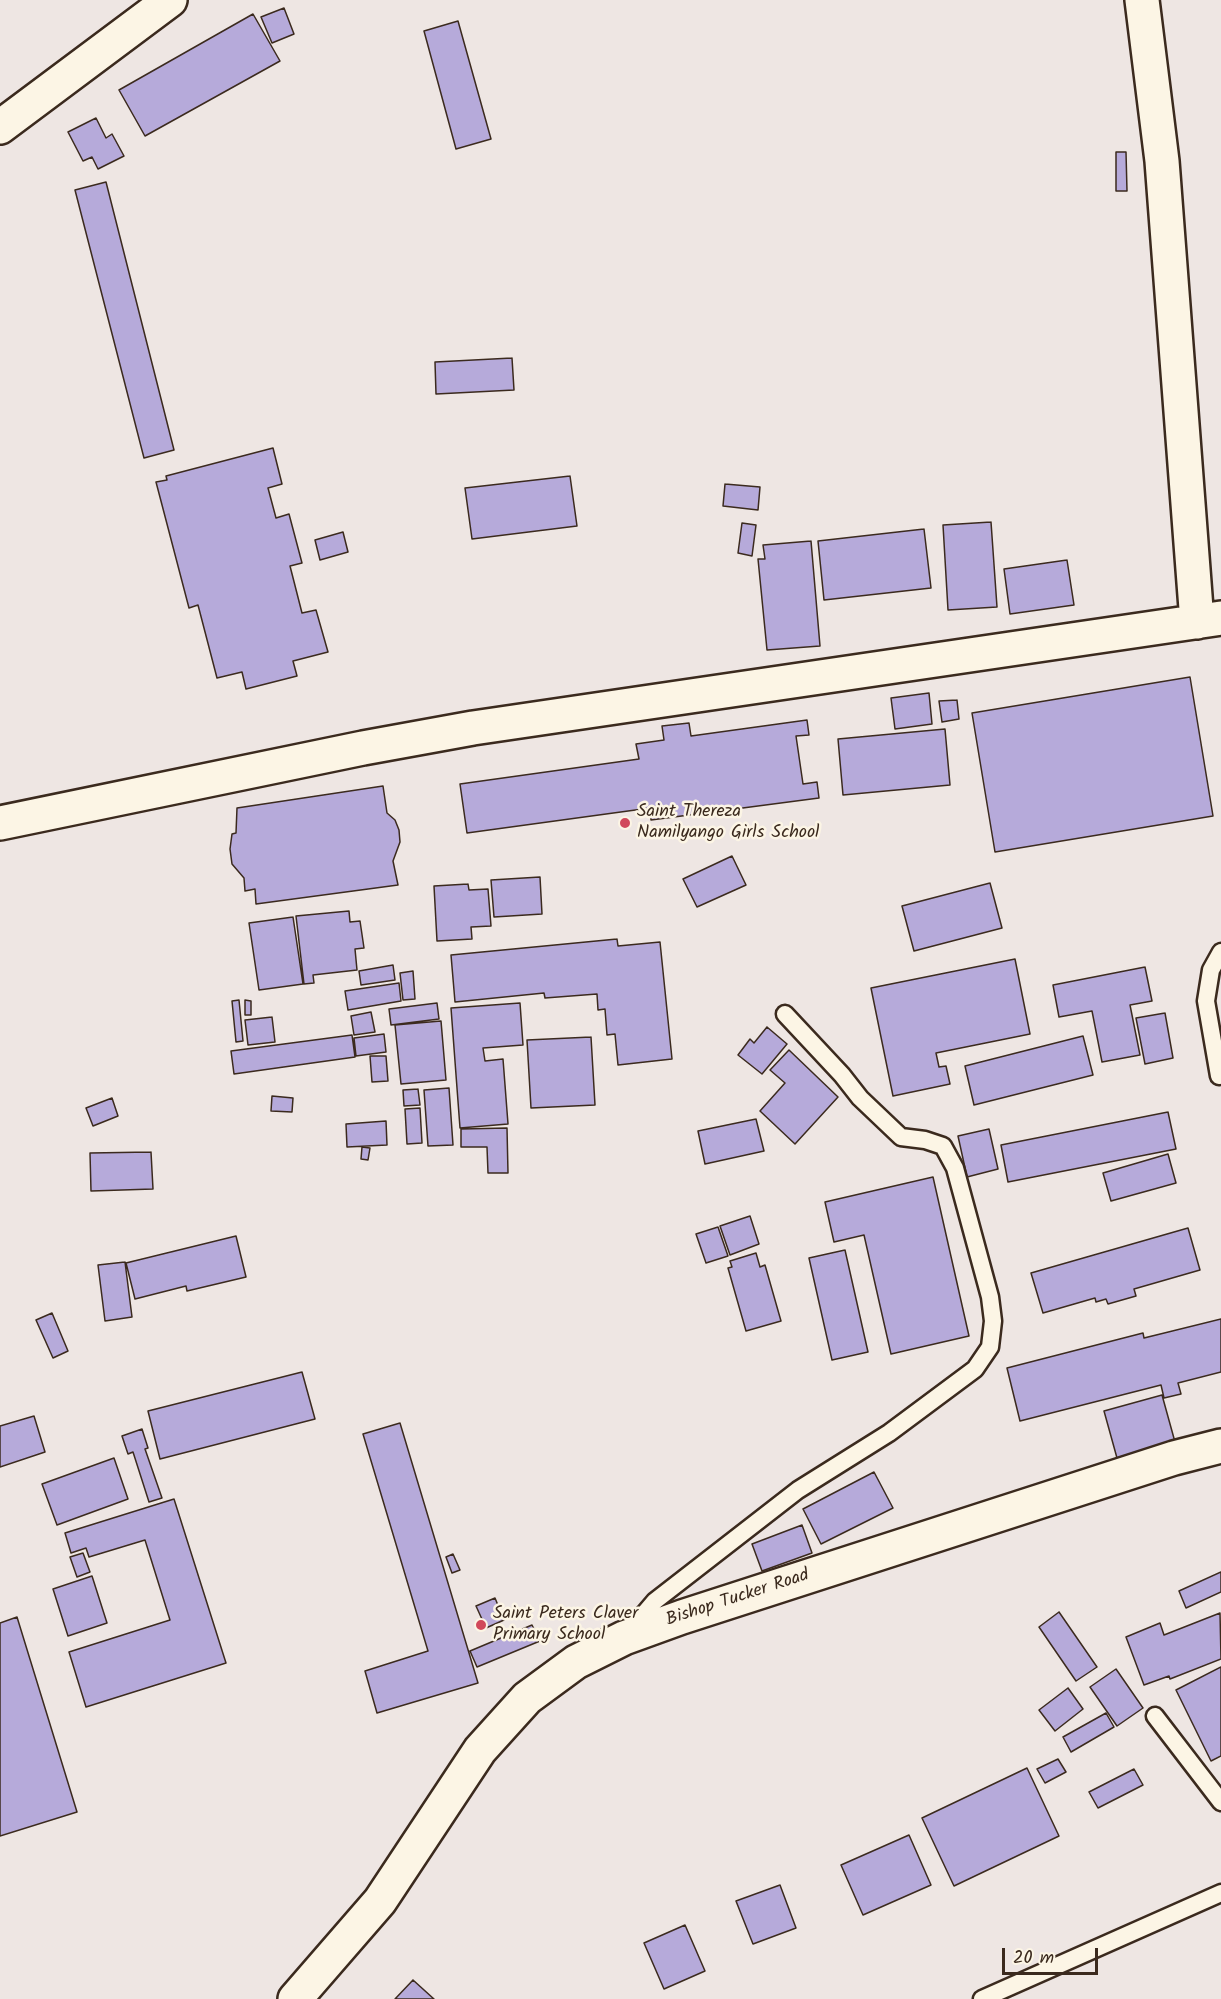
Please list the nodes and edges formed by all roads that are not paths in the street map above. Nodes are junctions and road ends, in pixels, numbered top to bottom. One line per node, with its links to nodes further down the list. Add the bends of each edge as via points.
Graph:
1 (170, 0): 3 (street)
2 (1142, 0): 4 (street)
3 (0, 127)
4 (1209, 620): 5 (street, via 473,728)
5 (0, 824)
6 (1221, 952): 8 (lane, via 1211,970 1206,1002)
7 (785, 1014): 10 (lane, via 860,1098 901,1137 944,1146 955,1168 990,1297 990,1347 975,1369 945,1393 798,1490 655,1601)
8 (1219, 1076)
9 (1221, 1446): 10 (street, Bishop Tucker Road)
10 (624, 1638): 14 (street, Bishop Tucker Road, via 576,1662 527,1698 480,1750 380,1901)
11 (1155, 1716): 12 (lane)
12 (1221, 1802)
13 (1221, 1893): 15 (lane)
14 (295, 1999)
15 (982, 1999)

